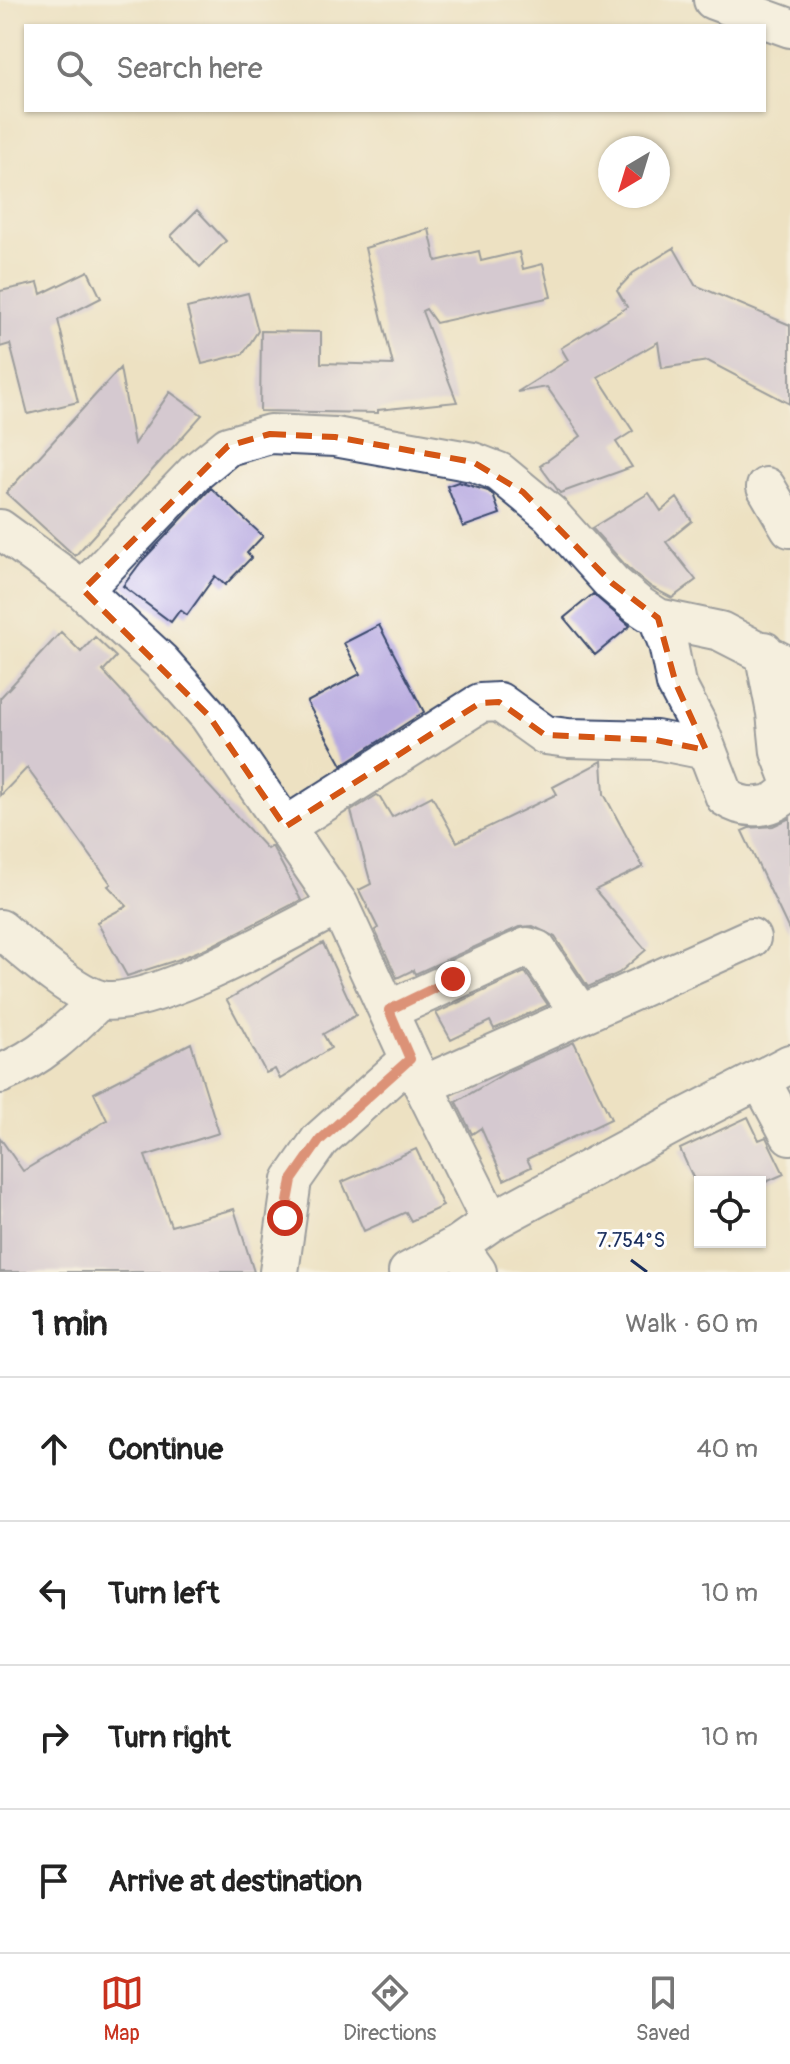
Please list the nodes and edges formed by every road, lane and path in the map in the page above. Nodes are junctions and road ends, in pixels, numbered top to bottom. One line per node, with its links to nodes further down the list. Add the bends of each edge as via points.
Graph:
1 (713, 0): 2 (street)
2 (790, 28)
3 (766, 487): 4 (street)
4 (790, 528)
5 (0, 529): 6 (street)
6 (83, 590): 7 (street, via 196,472 228,446 270,434 335,437 473,462 499,472 550,514 612,583); 12 (street, via 161,662 209,716)
7 (658, 618): 8 (street, via 720,631); 9 (street, via 676,684)
8 (777, 659): 10 (street, via 780,752)
9 (706, 750): 11 (street, via 725,797 735,804 755,808 772,803); 12 (street, via 656,740 545,735 499,702 480,703)
10 (790, 778)
11 (790, 788)
12 (285, 827): 13 (street)
13 (339, 905): 16 (street, via 167,988 127,1000); 17 (street)
14 (0, 929): 16 (street)
15 (751, 938): 18 (street)
16 (99, 1000): 21 (street, via 63,1037)
17 (389, 1010): 18 (street, via 527,947 537,950); 19 (street)
18 (580, 1014): 19 (street, via 494,1056)
19 (417, 1072): 23 (street); 25 (street, via 320,1140 292,1180)
20 (775, 1072): 22 (street); 23 (street)
21 (0, 1074)
22 (790, 1135)
23 (491, 1222): 24 (street)
24 (468, 1258): 26 (street)
25 (279, 1272)
26 (408, 1272)

